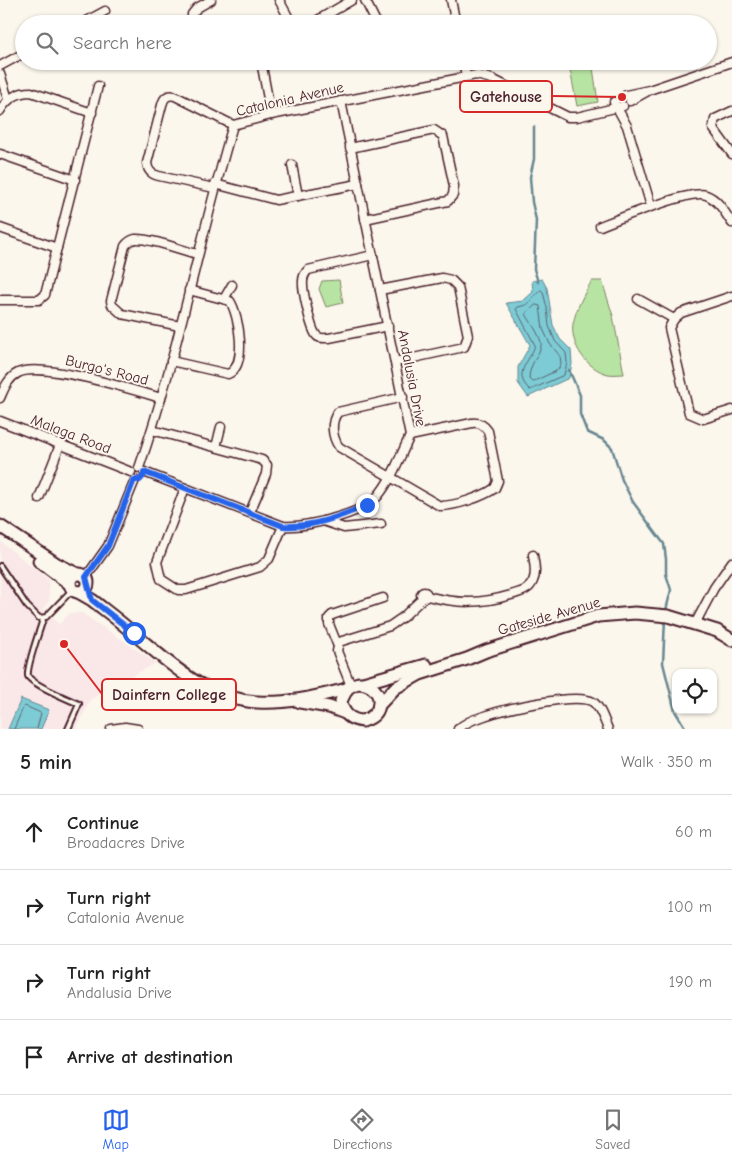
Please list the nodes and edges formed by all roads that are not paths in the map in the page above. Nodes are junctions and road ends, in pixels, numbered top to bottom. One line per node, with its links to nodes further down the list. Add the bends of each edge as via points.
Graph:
1 (211, 0): 8 (street)
2 (279, 0): 9 (street)
3 (352, 0): 10 (street)
4 (365, 0): 11 (street)
5 (452, 0): 12 (street)
6 (105, 11): 7 (street)
7 (98, 15)
8 (192, 15)
9 (287, 15)
10 (326, 15)
11 (373, 15)
12 (454, 15)
13 (15, 58): 15 (street)
14 (732, 62): 16 (street)
15 (0, 66)
16 (717, 67)
17 (263, 70): 29 (street)
18 (465, 70): 21 (street)
19 (708, 70): 23 (street)
20 (0, 74): 24 (street)
21 (466, 76): 25 (street, Catalonia Avenue); 39 (street, Catalonia Avenue, via 482,75 568,116 605,111 618,104)
22 (98, 86): 28 (street)
23 (630, 95)
24 (8, 99): 26 (street); 28 (street, via 31,92)
25 (341, 101): 29 (street, Catalonia Avenue); 31 (street, Andalusia Drive)
26 (0, 111)
27 (732, 111): 33 (street, via 716,119 713,128)
28 (92, 113): 35 (street)
29 (271, 115): 30 (street, Catalonia Avenue)
30 (233, 126): 37 (street, Catalonia Avenue); 37 (street, via 175,96 166,96 162,105 148,170 159,176)
31 (350, 148): 36 (street, Andalusia Drive); 40 (street, via 434,130 443,136 454,186 448,201)
32 (0, 154): 35 (street)
33 (732, 154)
34 (292, 165): 38 (street)
35 (74, 180): 44 (street)
36 (358, 184): 38 (street); 40 (street, Andalusia Drive)
37 (215, 186): 38 (street, via 272,199); 45 (street, Catalonia Avenue)
38 (298, 196)
39 (651, 206): 41 (street, via 701,193 715,200); 42 (street)
40 (365, 219): 46 (street, Andalusia Drive)
41 (732, 223)
42 (600, 226)
43 (0, 228): 44 (street)
44 (57, 248): 53 (street, via 42,298)
45 (197, 254): 48 (street, Catalonia Avenue); 55 (street, via 133,239 125,246 111,301 122,314)
46 (372, 255): 49 (street, Andalusia Drive); 56 (street, via 308,270 302,283 316,336 329,338)
47 (232, 285): 51 (street)
48 (188, 290): 51 (street); 55 (street, Catalonia Avenue)
49 (380, 290): 56 (street, Andalusia Drive); 58 (street, via 442,278 454,282 459,291 468,336 464,347)
50 (732, 296): 54 (street, via 681,313)
51 (224, 299): 57 (street, via 232,305 241,340 235,369 225,374)
52 (638, 299): 54 (street)
53 (0, 300)
54 (674, 319): 62 (street, via 669,328 689,413 704,419)
55 (180, 326): 57 (street, Catalonia Avenue)
56 (388, 326): 58 (street, Andalusia Drive)
57 (171, 361): 61 (street, Catalonia Avenue)
58 (395, 362): 59 (street, Andalusia Drive)
59 (403, 397): 66 (street, Andalusia Drive); 71 (street, via 341,411 334,419 334,435 339,447)
60 (0, 398): 61 (street, Burgo's Road, via 8,382 18,373 27,371 64,373)
61 (161, 398): 65 (street, Catalonia Avenue)
62 (732, 410)
63 (0, 421): 67 (street, Malaga Road)
64 (221, 427): 68 (street)
65 (152, 430): 68 (street); 69 (street, Catalonia Avenue)
66 (410, 436): 71 (street, Andalusia Drive); 71 (street, via 472,423 483,424 488,431 498,481 495,488 486,494 440,506)
67 (60, 444): 70 (street, Malaga Road); 73 (street)
68 (216, 447): 74 (street, via 265,462 266,474)
69 (142, 470): 70 (street, via 134,468); 70 (street, via 144,475 140,480); 72 (street, Andalusia Drive)
70 (133, 476): 83 (street, via 108,546)
71 (389, 478): 75 (street, Andalusia Drive, via 377,498 367,505)
72 (184, 488): 74 (street, Andalusia Drive); 78 (street, via 156,562 161,579 178,590 260,567 269,559)
73 (39, 498)
74 (250, 512): 78 (street, Andalusia Drive)
75 (323, 521): 76 (street, via 344,528); 78 (street, Andalusia Drive)
76 (381, 524)
77 (0, 526): 83 (street, via 56,564)
78 (283, 526)
79 (0, 530): 83 (street)
80 (533, 555): 89 (street, via 534,580 522,592 485,602 425,597 390,626 341,640)
81 (732, 562): 86 (street)
82 (0, 566): 85 (lane, via 27,606)
83 (78, 584): 85 (lane); 93 (street, via 92,600 168,664 198,684 238,699)
84 (383, 598): 89 (street, via 329,618)
85 (43, 619): 96 (lane, via 28,676 79,704)
86 (695, 624): 87 (street, Gateside Avenue); 91 (street, Gateside Avenue, via 654,614 618,613 578,620)
87 (709, 630): 88 (street, Gateside Avenue); 90 (street, Gateside Avenue)
88 (732, 640)
89 (337, 644): 92 (street, via 337,651)
90 (732, 646)
91 (486, 651): 92 (street, Gateside Avenue); 94 (street, Gateside Avenue, via 412,678 396,688)
92 (354, 686): 93 (street, Gateside Avenue); 94 (street, via 374,688 379,699); 95 (street, via 342,701)
93 (296, 701): 95 (street, via 329,707)
94 (377, 710): 95 (street, via 362,721); 100 (street, Gateside Avenue)
95 (348, 716): 99 (street)
96 (68, 729)
97 (111, 729): 98 (street)
98 (138, 729)
99 (356, 729)
100 (367, 729)
101 (458, 729): 102 (street, via 479,717 560,700 592,702 599,708)
102 (608, 729)

